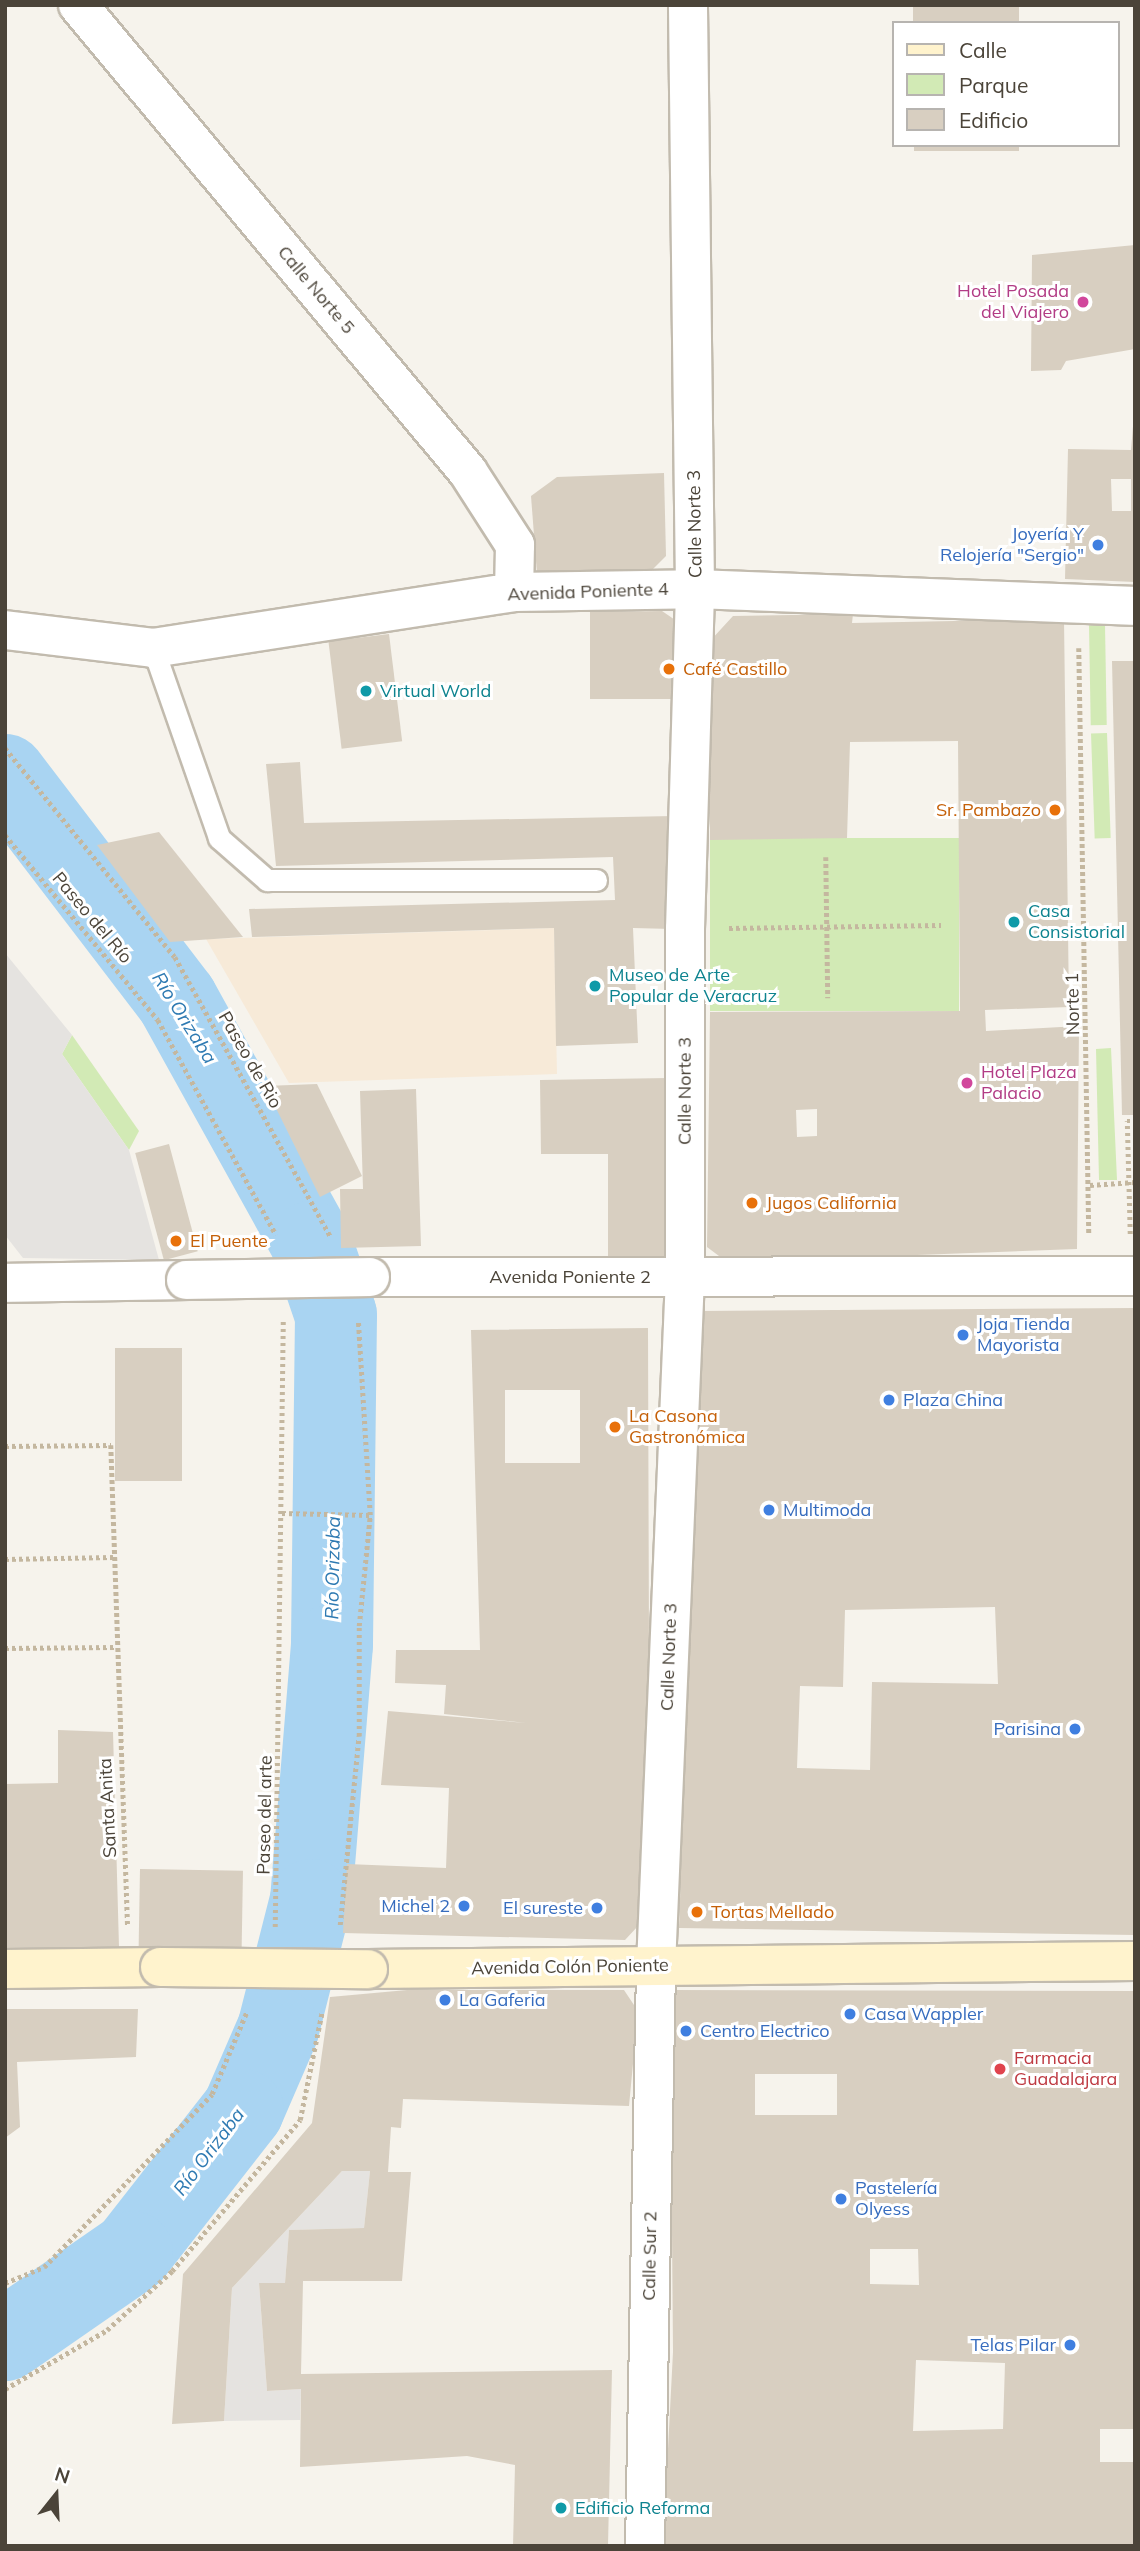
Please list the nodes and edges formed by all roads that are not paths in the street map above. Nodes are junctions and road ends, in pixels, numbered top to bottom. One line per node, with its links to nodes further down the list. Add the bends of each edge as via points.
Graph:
1 (78, 5): 4 (street, Calle Norte 5, via 468,472 515,545)
2 (688, 5): 3 (street, Calle Norte 3)
3 (695, 589): 4 (street, Avenida Poniente 4); 5 (street, Avenida Poniente 4); 10 (street, Calle Norte 3, via 685,929)
4 (514, 592): 7 (street, Avenida Poniente 4)
5 (1135, 606)
6 (5, 630): 7 (street, Avenida Poniente 4)
7 (153, 648): 8 (lane, via 219,838 267,880)
8 (596, 880)
9 (1133, 1263): 10 (street, Avenida Poniente 2, via 1089,1277)
10 (685, 1277): 11 (street, Avenida Poniente 2, bridge, via 363,1292 186,1280); 13 (street, Calle Norte 3)
11 (5, 1283)
12 (1135, 1961): 13 (street, Avenida Colón Poniente)
13 (656, 1966): 14 (street, Avenida Colón Poniente, bridge); 15 (street, Calle Sur 2)
14 (5, 1969)
15 (645, 2546)

